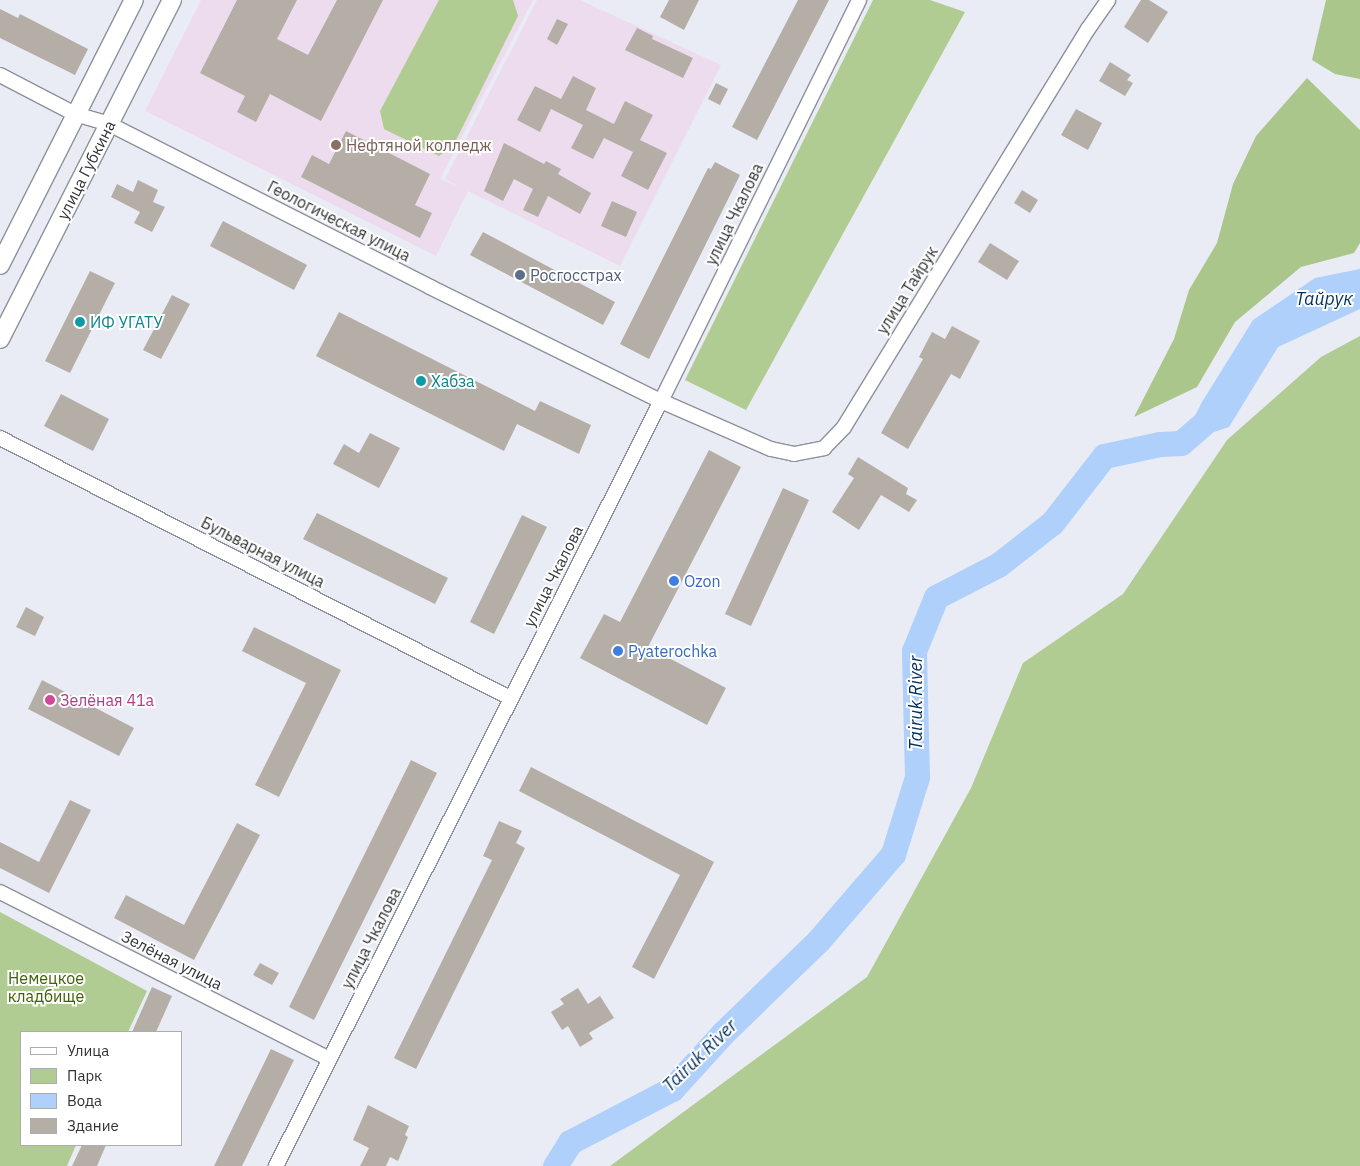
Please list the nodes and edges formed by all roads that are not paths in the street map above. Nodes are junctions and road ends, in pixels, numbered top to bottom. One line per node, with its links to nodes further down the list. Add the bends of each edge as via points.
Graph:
1 (134, 0): 6 (main road)
2 (172, 0): 7 (main road, улица Губкина)
3 (858, 0): 10 (street, улица Чкалова)
4 (1108, 0): 10 (street, улица Тайрук, via 844,426 824,448 794,454 771,449)
5 (0, 76): 6 (street, Геологическая улица)
6 (75, 114): 7 (street, Геологическая улица); 8 (main road)
7 (109, 124): 9 (main road, улица Губкина); 10 (street, Геологическая улица)
8 (0, 265)
9 (0, 339)
10 (661, 401): 12 (street, улица Чкалова)
11 (0, 438): 12 (street, Бульварная улица)
12 (510, 698): 14 (street, улица Чкалова)
13 (0, 892): 14 (street, Зелёная улица)
14 (329, 1059): 15 (street, улица Чкалова)
15 (276, 1166)

